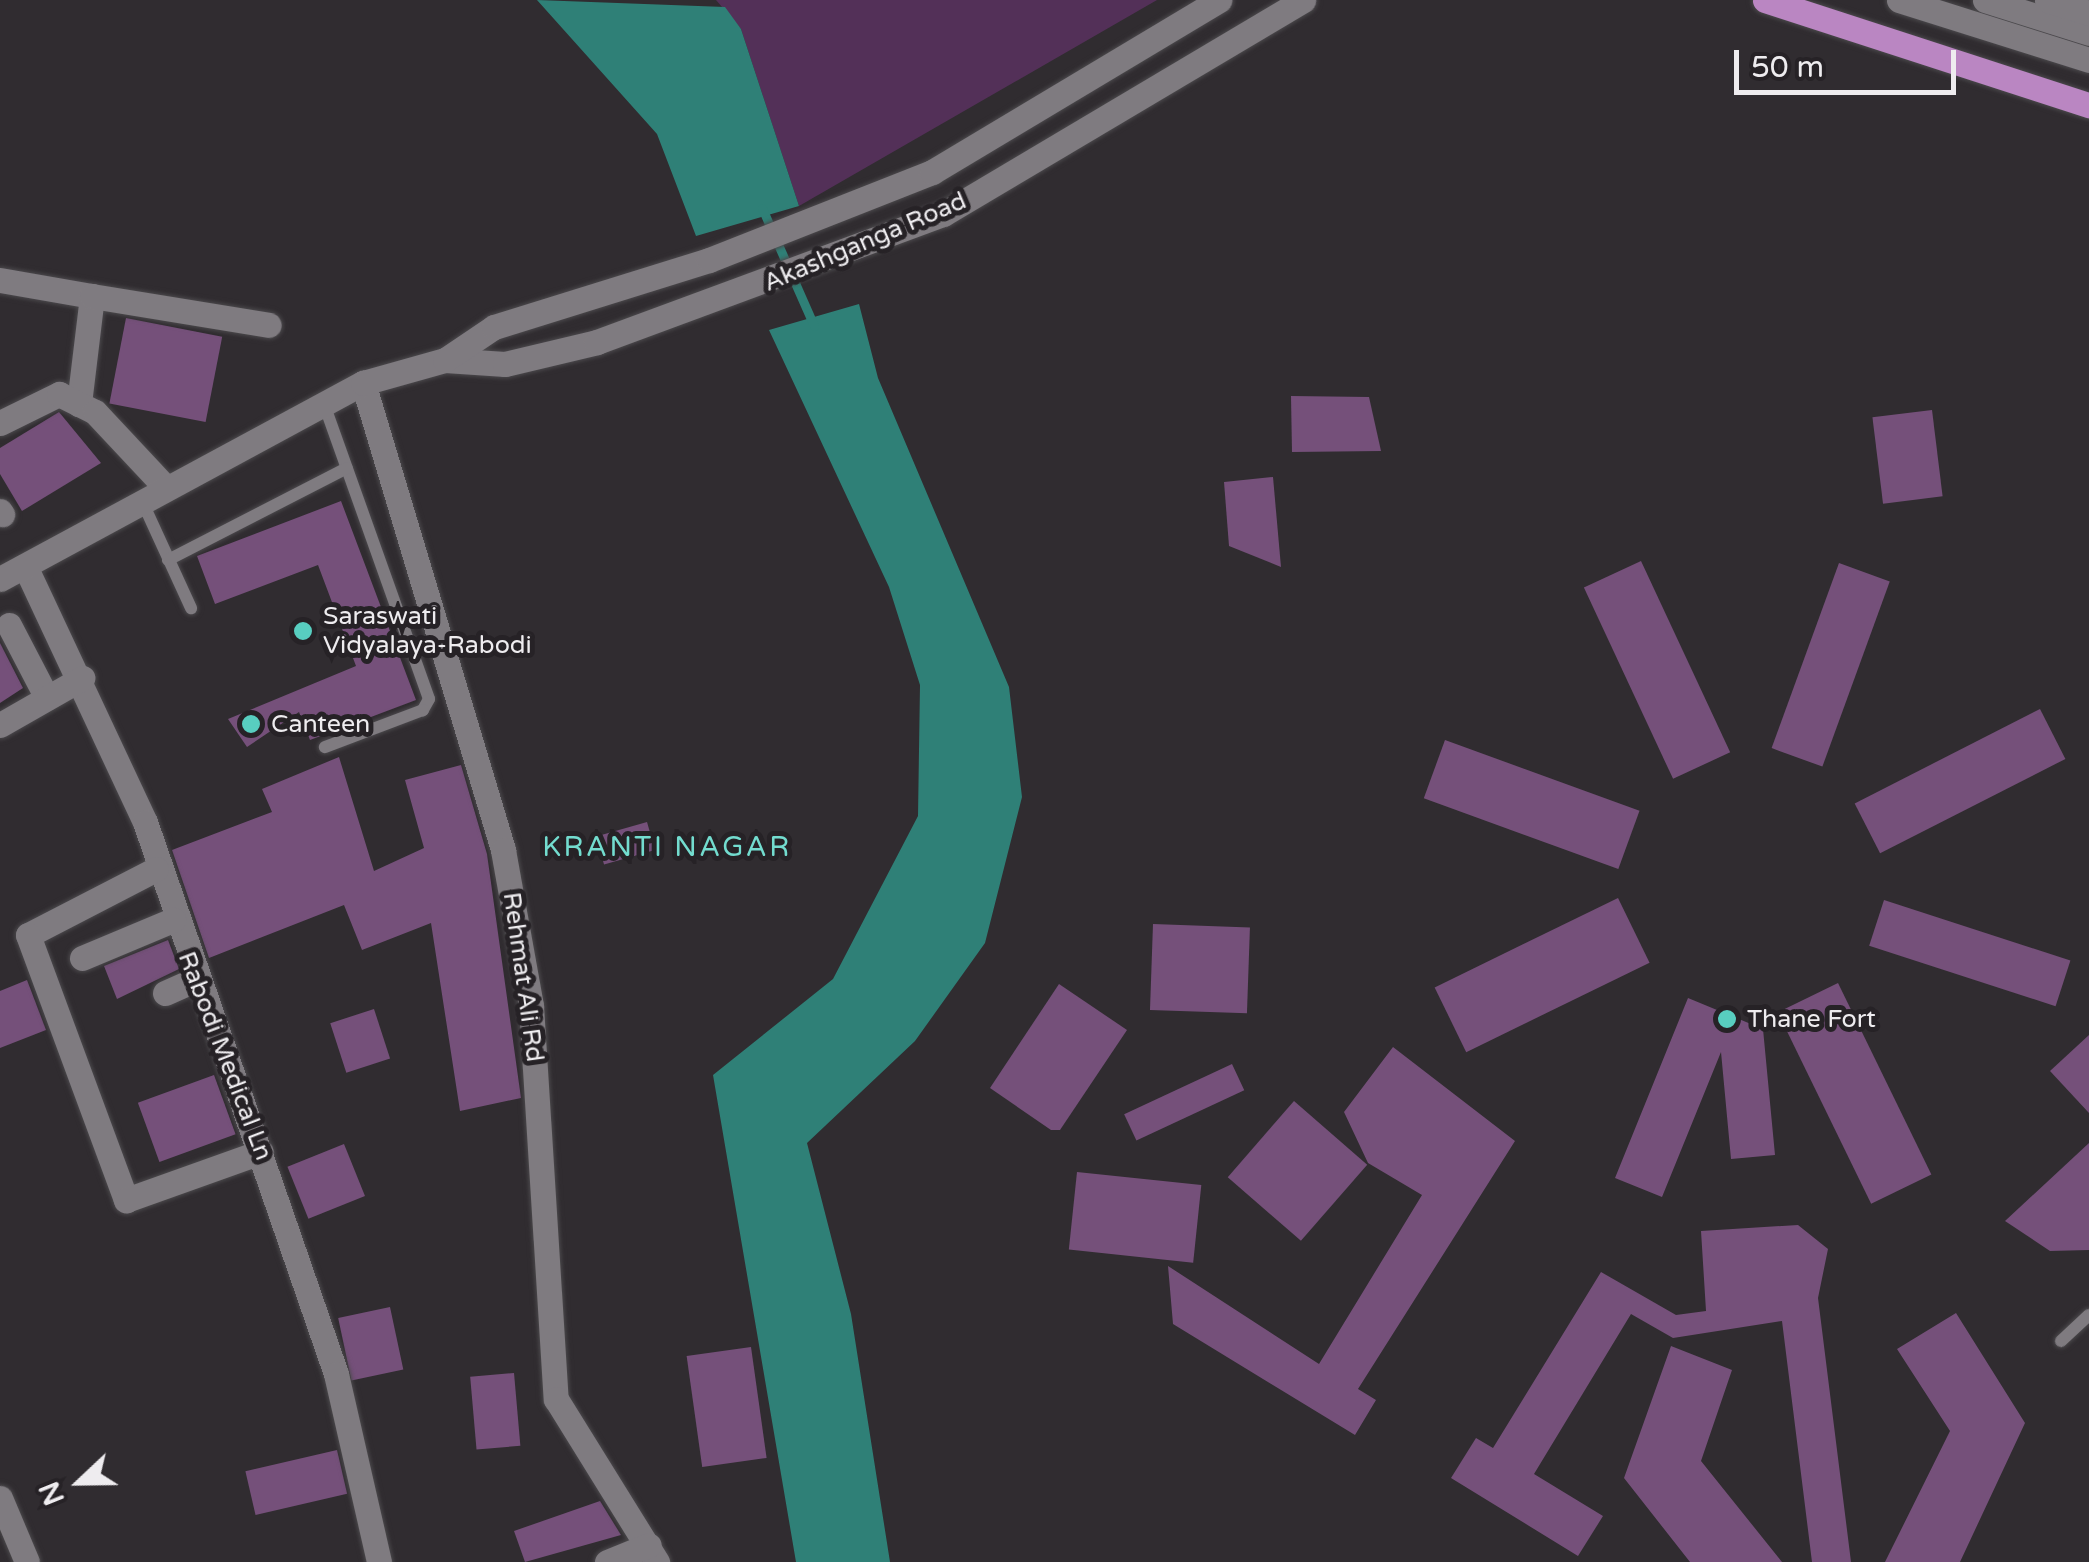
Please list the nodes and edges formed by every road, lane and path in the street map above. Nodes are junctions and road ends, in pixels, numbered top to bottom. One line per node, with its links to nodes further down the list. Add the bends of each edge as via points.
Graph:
1 (1219, 0): 14 (street, Akashganga Road, via 932,172 709,260 494,327)
2 (1303, 0): 14 (street, Akashganga Road, via 942,214 842,256 724,301 505,364)
3 (1765, 0): 10 (main road)
4 (1898, 0): 9 (street)
5 (1985, 0): 8 (street)
6 (2047, 0): 7 (street)
7 (2089, 13)
8 (2089, 33)
9 (2089, 60)
10 (2089, 105)
11 (0, 280): 12 (street)
12 (92, 296): 13 (street); 17 (street)
13 (269, 325)
14 (445, 360): 15 (street, Akashganga Road)
15 (364, 383): 16 (street, Akashganga Road); 42 (street, Rehmat Ali Rd, via 503,850 545,1154 556,1400)
16 (324, 402): 20 (lane); 21 (street, Akashganga Road)
17 (78, 404): 18 (street, via 59,394); 21 (street)
18 (12, 405): 19 (street)
19 (0, 423)
20 (347, 468): 23 (lane); 32 (lane, via 429,699 422,710)
21 (166, 488): 22 (street, Akashganga Road)
22 (142, 501): 23 (lane); 24 (street, Akashganga Road)
23 (168, 560): 27 (lane)
24 (25, 566): 25 (street, Akashganga Road); 26 (street, Rabodi Medical Ln)
25 (0, 580)
26 (43, 603): 28 (street); 29 (street, Rabodi Medical Ln)
27 (192, 608)
28 (5, 628): 30 (street)
29 (82, 678): 30 (street); 33 (street, Rabodi Medical Ln)
30 (47, 698): 31 (street)
31 (0, 725)
32 (325, 746)
33 (156, 868): 34 (street, Rabodi Medical Ln); 38 (street, via 30,926 126,1200)
34 (174, 920): 35 (street); 36 (street, Rabodi Medical Ln)
35 (82, 958)
36 (194, 980): 37 (street); 38 (street, Rabodi Medical Ln)
37 (165, 993)
38 (261, 1152): 44 (street, Rabodi Medical Ln, via 336,1374)
39 (2089, 1315): 40 (lane)
40 (2061, 1341)
41 (0, 1498): 43 (street)
42 (653, 1554): 45 (street)
43 (27, 1562)
44 (380, 1562)
45 (607, 1562)

